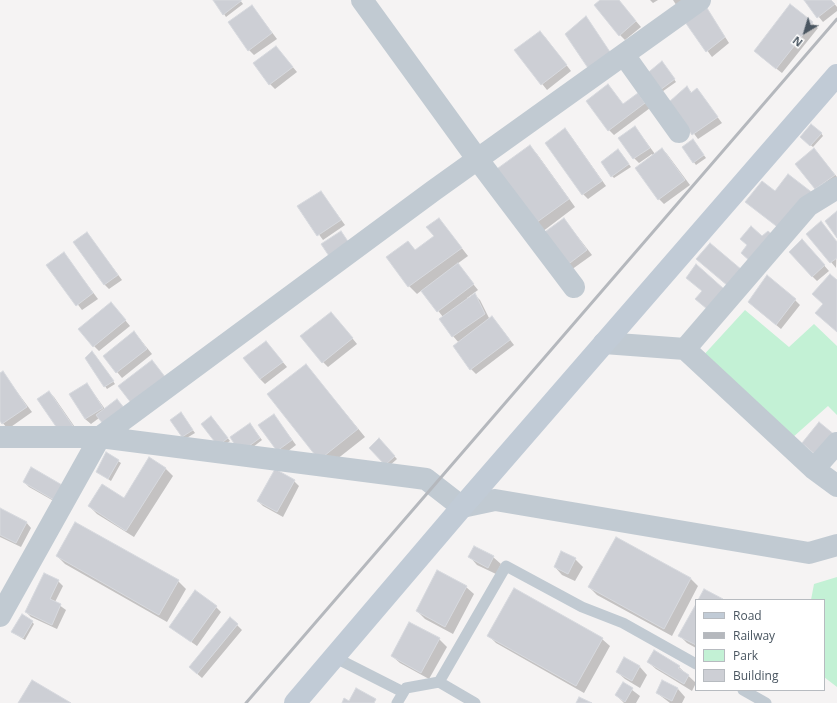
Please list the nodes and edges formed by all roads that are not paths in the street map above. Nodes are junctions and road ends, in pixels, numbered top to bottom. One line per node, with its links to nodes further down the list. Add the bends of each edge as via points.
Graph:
1 (362, 0): 6 (street)
2 (700, 0): 3 (street)
3 (624, 55): 5 (street); 6 (street)
4 (837, 75): 9 (street)
5 (679, 132)
6 (478, 160): 8 (street); 12 (street)
7 (837, 188): 10 (street, via 808,206)
8 (574, 287)
9 (604, 343): 10 (street); 16 (street)
10 (685, 349): 14 (street)
11 (0, 437): 12 (street)
12 (100, 437): 16 (street, via 426,479); 18 (street)
13 (837, 443): 14 (street)
14 (814, 469): 15 (street)
15 (837, 486)
16 (462, 507): 17 (street, via 495,500 809,553); 19 (street)
17 (837, 545)
18 (0, 616)
19 (334, 657): 23 (lane); 24 (street)
20 (695, 663): 21 (lane, via 623,623 582,607 506,566)
21 (439, 682): 23 (lane, via 406,688); 26 (lane)
22 (744, 691): 27 (lane)
23 (403, 692): 25 (lane)
24 (295, 703)
25 (397, 703)
26 (475, 703)
27 (766, 703)

